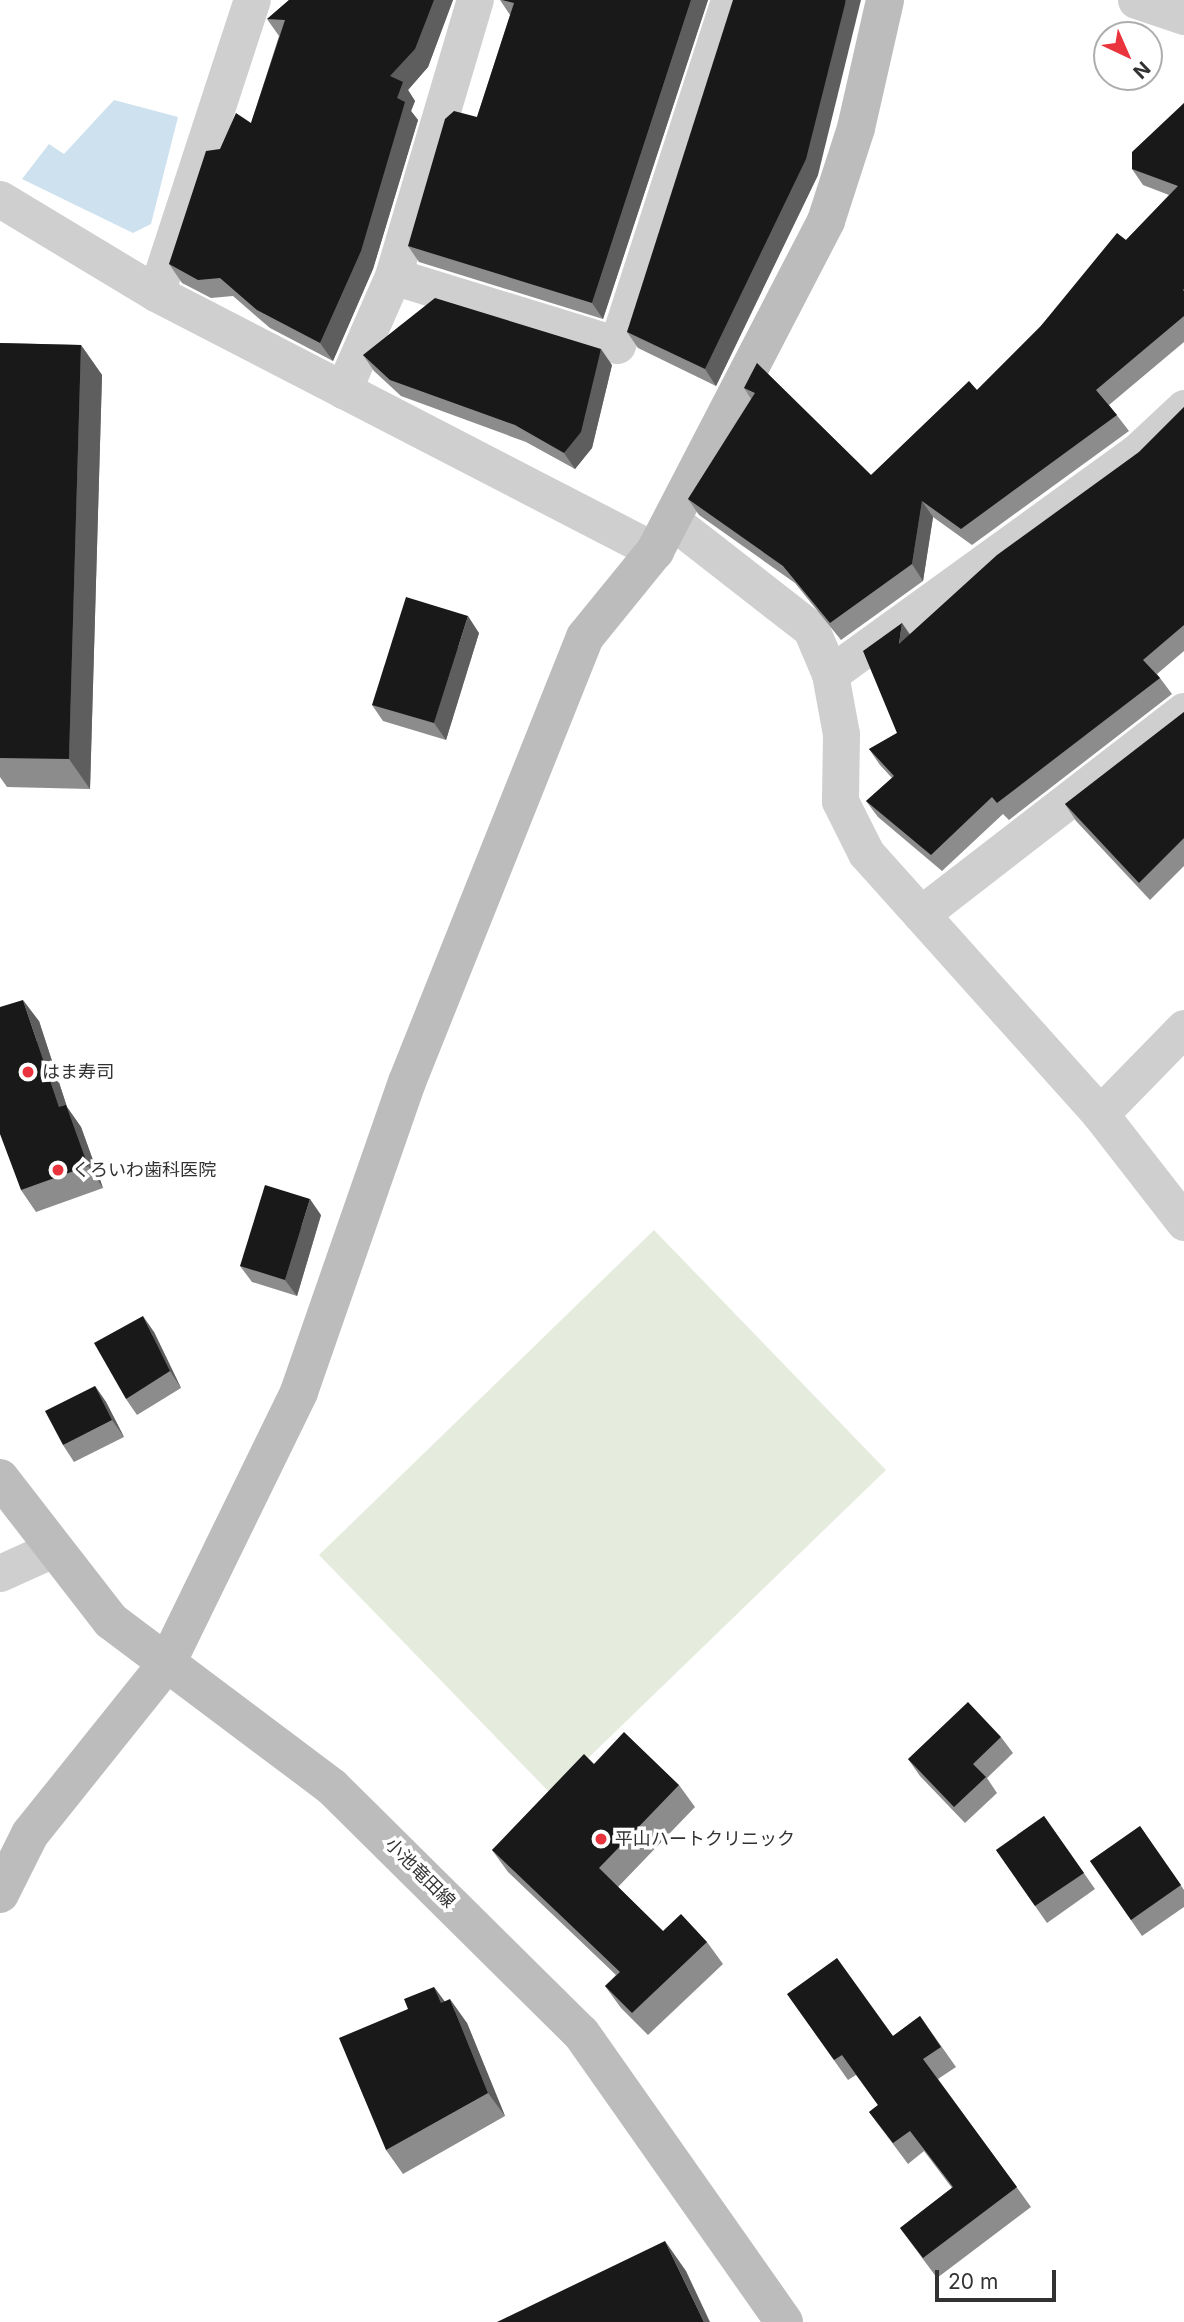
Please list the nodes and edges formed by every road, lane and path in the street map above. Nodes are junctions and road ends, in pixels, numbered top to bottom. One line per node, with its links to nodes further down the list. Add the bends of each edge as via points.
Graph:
1 (252, 0): 9 (street)
2 (475, 0): 8 (street)
3 (729, 0): 8 (street, via 617,345)
4 (885, 0): 12 (street, via 856,128 826,221)
5 (1136, 0): 6 (street)
6 (1184, 16)
7 (0, 200): 9 (street)
8 (393, 276): 10 (street)
9 (156, 293): 10 (street)
10 (343, 390): 12 (street)
11 (1184, 408): 13 (street, via 1138,451)
12 (663, 535): 13 (street, via 811,629); 22 (street, via 585,637 407,1082 299,1392)
13 (830, 674): 15 (street, via 841,734 840,801 866,853)
14 (1184, 711): 15 (street)
15 (921, 914): 17 (street)
16 (1184, 1028): 17 (street)
17 (1100, 1114): 18 (street)
18 (1184, 1222)
19 (0, 1478): 20 (street, 小池竜田線)
20 (51, 1550): 21 (street); 22 (street, 小池竜田線, via 111,1621)
21 (0, 1573)
22 (167, 1663): 23 (street, via 30,1835); 24 (street, 小池竜田線, via 332,1787 581,2033)
23 (0, 1894)
24 (784, 2322)

